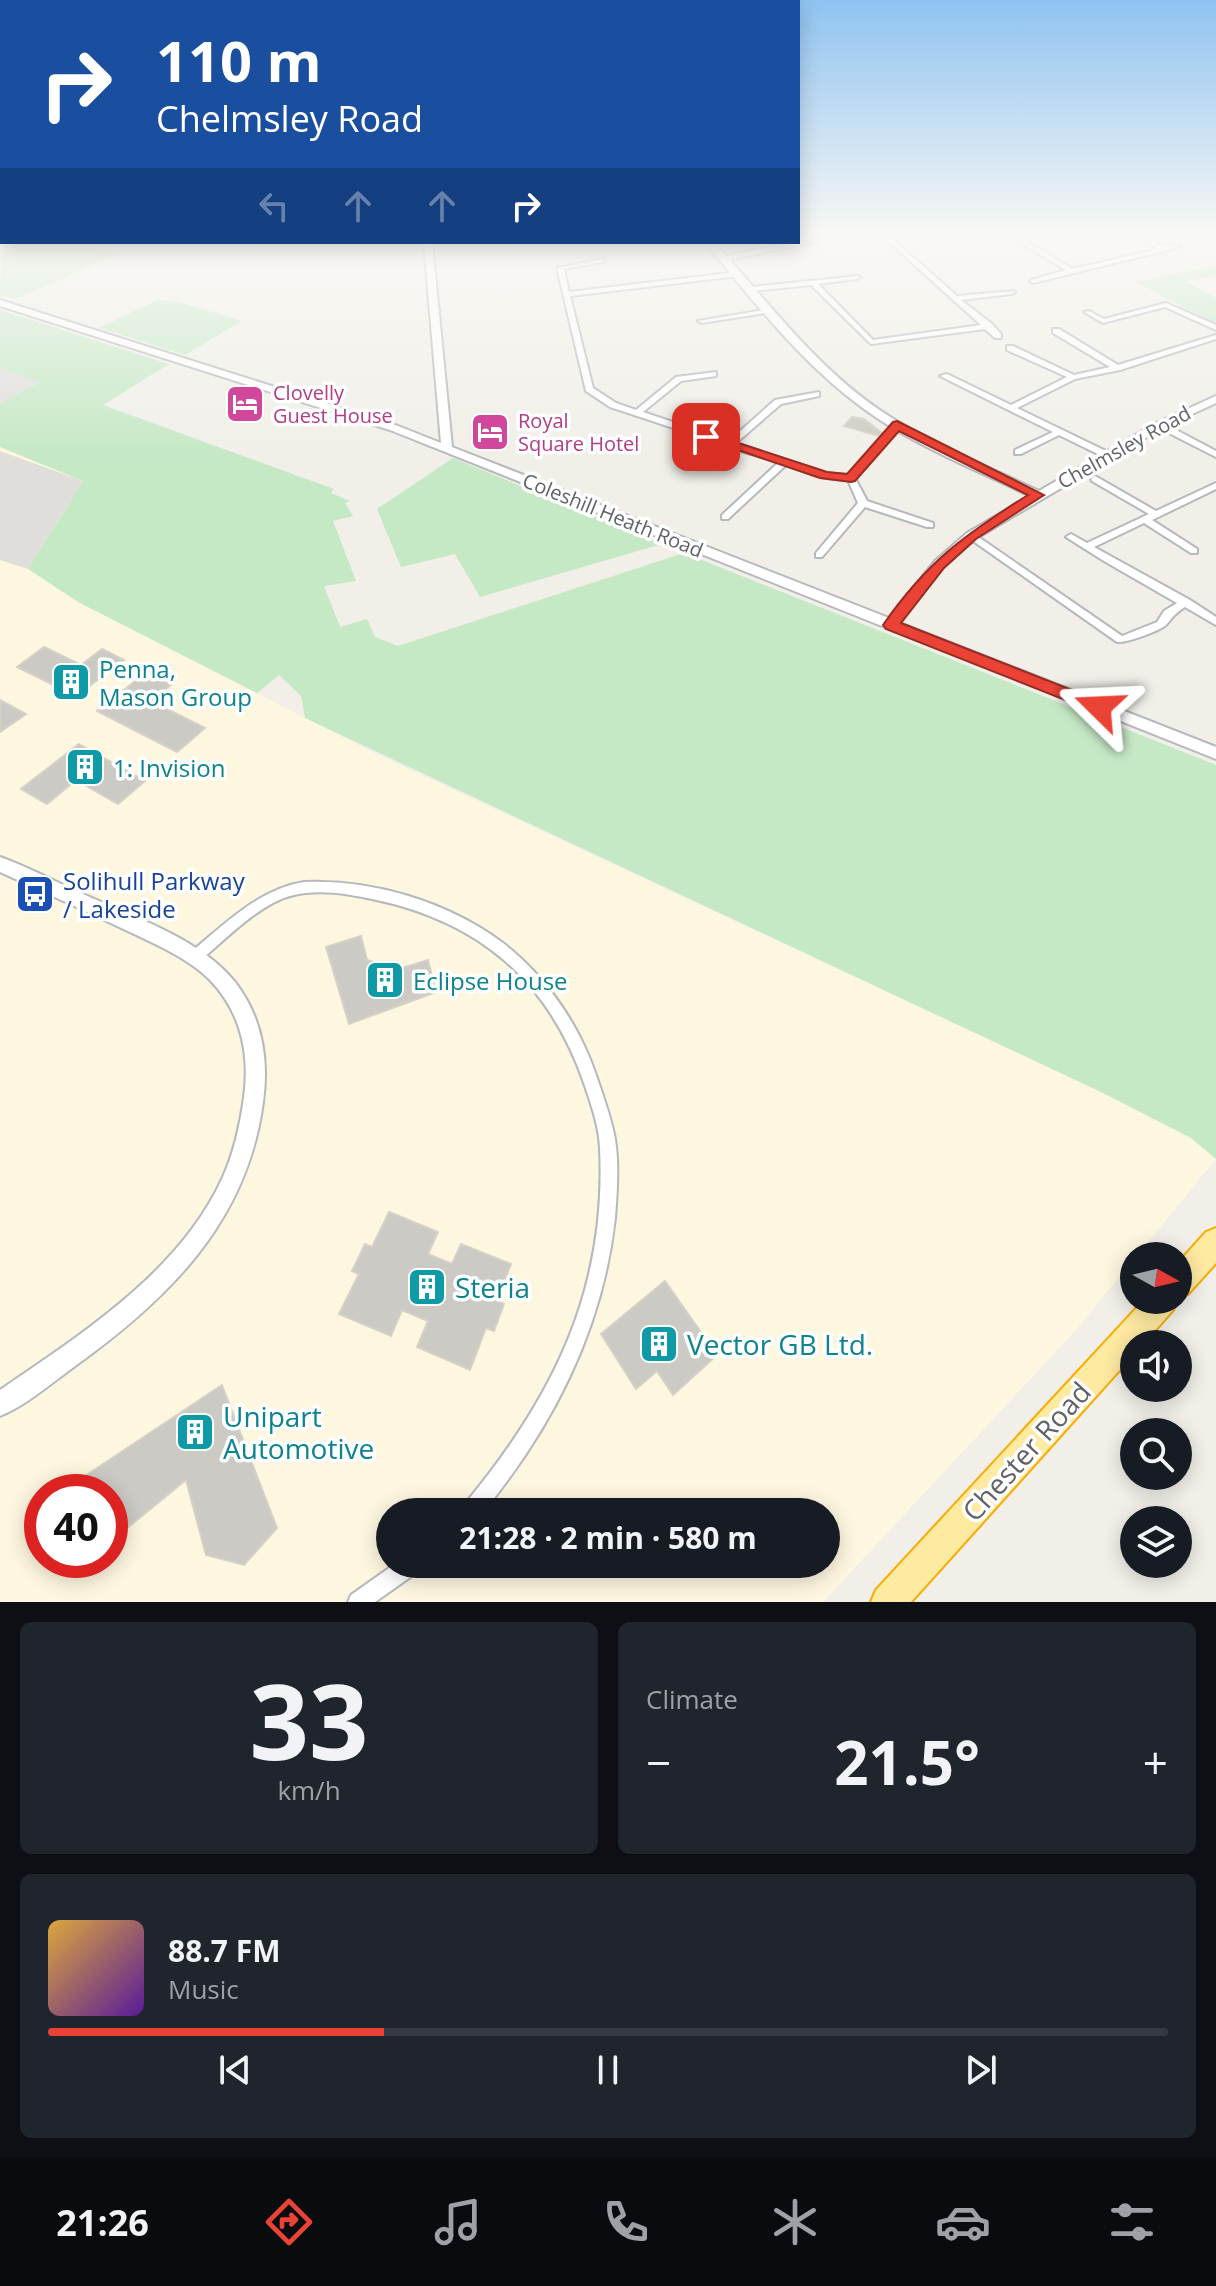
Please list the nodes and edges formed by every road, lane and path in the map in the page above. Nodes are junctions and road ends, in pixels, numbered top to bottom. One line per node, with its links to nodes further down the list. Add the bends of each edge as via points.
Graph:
1 (22, 310): 31 (street, Coleshill Heath Road, via 339,409)
2 (434, 310): 31 (street)
3 (571, 310): 26 (street, via 589,389 613,405)
4 (839, 310): 16 (street)
5 (971, 310): 11 (street)
6 (1153, 310): 9 (street, via 1106,322)
7 (1180, 310): 12 (street)
8 (770, 311): 10 (street); 27 (street, via 853,395)
9 (1087, 312)
10 (702, 321)
11 (989, 326): 14 (street); 16 (street)
12 (1216, 328)
13 (1055, 330): 19 (street)
14 (998, 336)
15 (1216, 337): 19 (street)
16 (871, 342): 18 (street)
17 (1010, 348): 22 (street)
18 (881, 352)
19 (1117, 368): 22 (street)
20 (713, 374): 26 (street, via 679,379)
21 (944, 376): 25 (street)
22 (1073, 377): 25 (street)
23 (816, 394): 30 (street, via 778,402)
24 (1216, 399): 28 (street, Chelmsley Road)
25 (1010, 409): 29 (street)
26 (638, 412): 30 (street)
27 (897, 425): 36 (street); 39 (street)
28 (1160, 425): 33 (street); 34 (street, Chelmsley Road)
29 (1057, 433): 32 (street); 34 (street)
30 (729, 445): 35 (street)
31 (447, 450): 51 (street, Coleshill Heath Road)
32 (1018, 452)
33 (1216, 454)
34 (1107, 455): 39 (street, Chelmsley Road)
35 (784, 462): 36 (street); 41 (street)
36 (851, 478): 40 (street)
37 (1095, 479): 42 (street)
38 (1216, 486): 42 (street)
39 (1037, 495): 44 (street, Chelmsley Road)
40 (863, 503): 43 (street); 48 (street)
41 (725, 517)
42 (1152, 518): 46 (street); 47 (street)
43 (930, 525)
44 (971, 536): 49 (street, via 1121,640 1161,624); 51 (street, Chelmsley Road, via 939,564)
45 (1071, 537): 46 (street)
46 (1087, 547): 49 (street)
47 (1194, 551)
48 (819, 555)
49 (1186, 602): 50 (street)
50 (1216, 622)
51 (891, 625): 52 (street, Coleshill Heath Road)
52 (1216, 753)
53 (0, 864): 54 (street)
54 (196, 956): 58 (street, via 238,1001 255,1048 251,1126 229,1188 195,1243 139,1303); 59 (street, via 285,892 321,889 382,895 419,904 473,928 544,991 577,1040 608,1144 609,1189 600,1261 573,1355 546,1409)
55 (1216, 1242): 56 (highway)
56 (1192, 1269)
57 (1150, 1314): 62 (highway, Chester Road)
58 (0, 1404)
59 (484, 1498)
60 (392, 1578): 61 (street)
61 (358, 1602)
62 (888, 1602)

